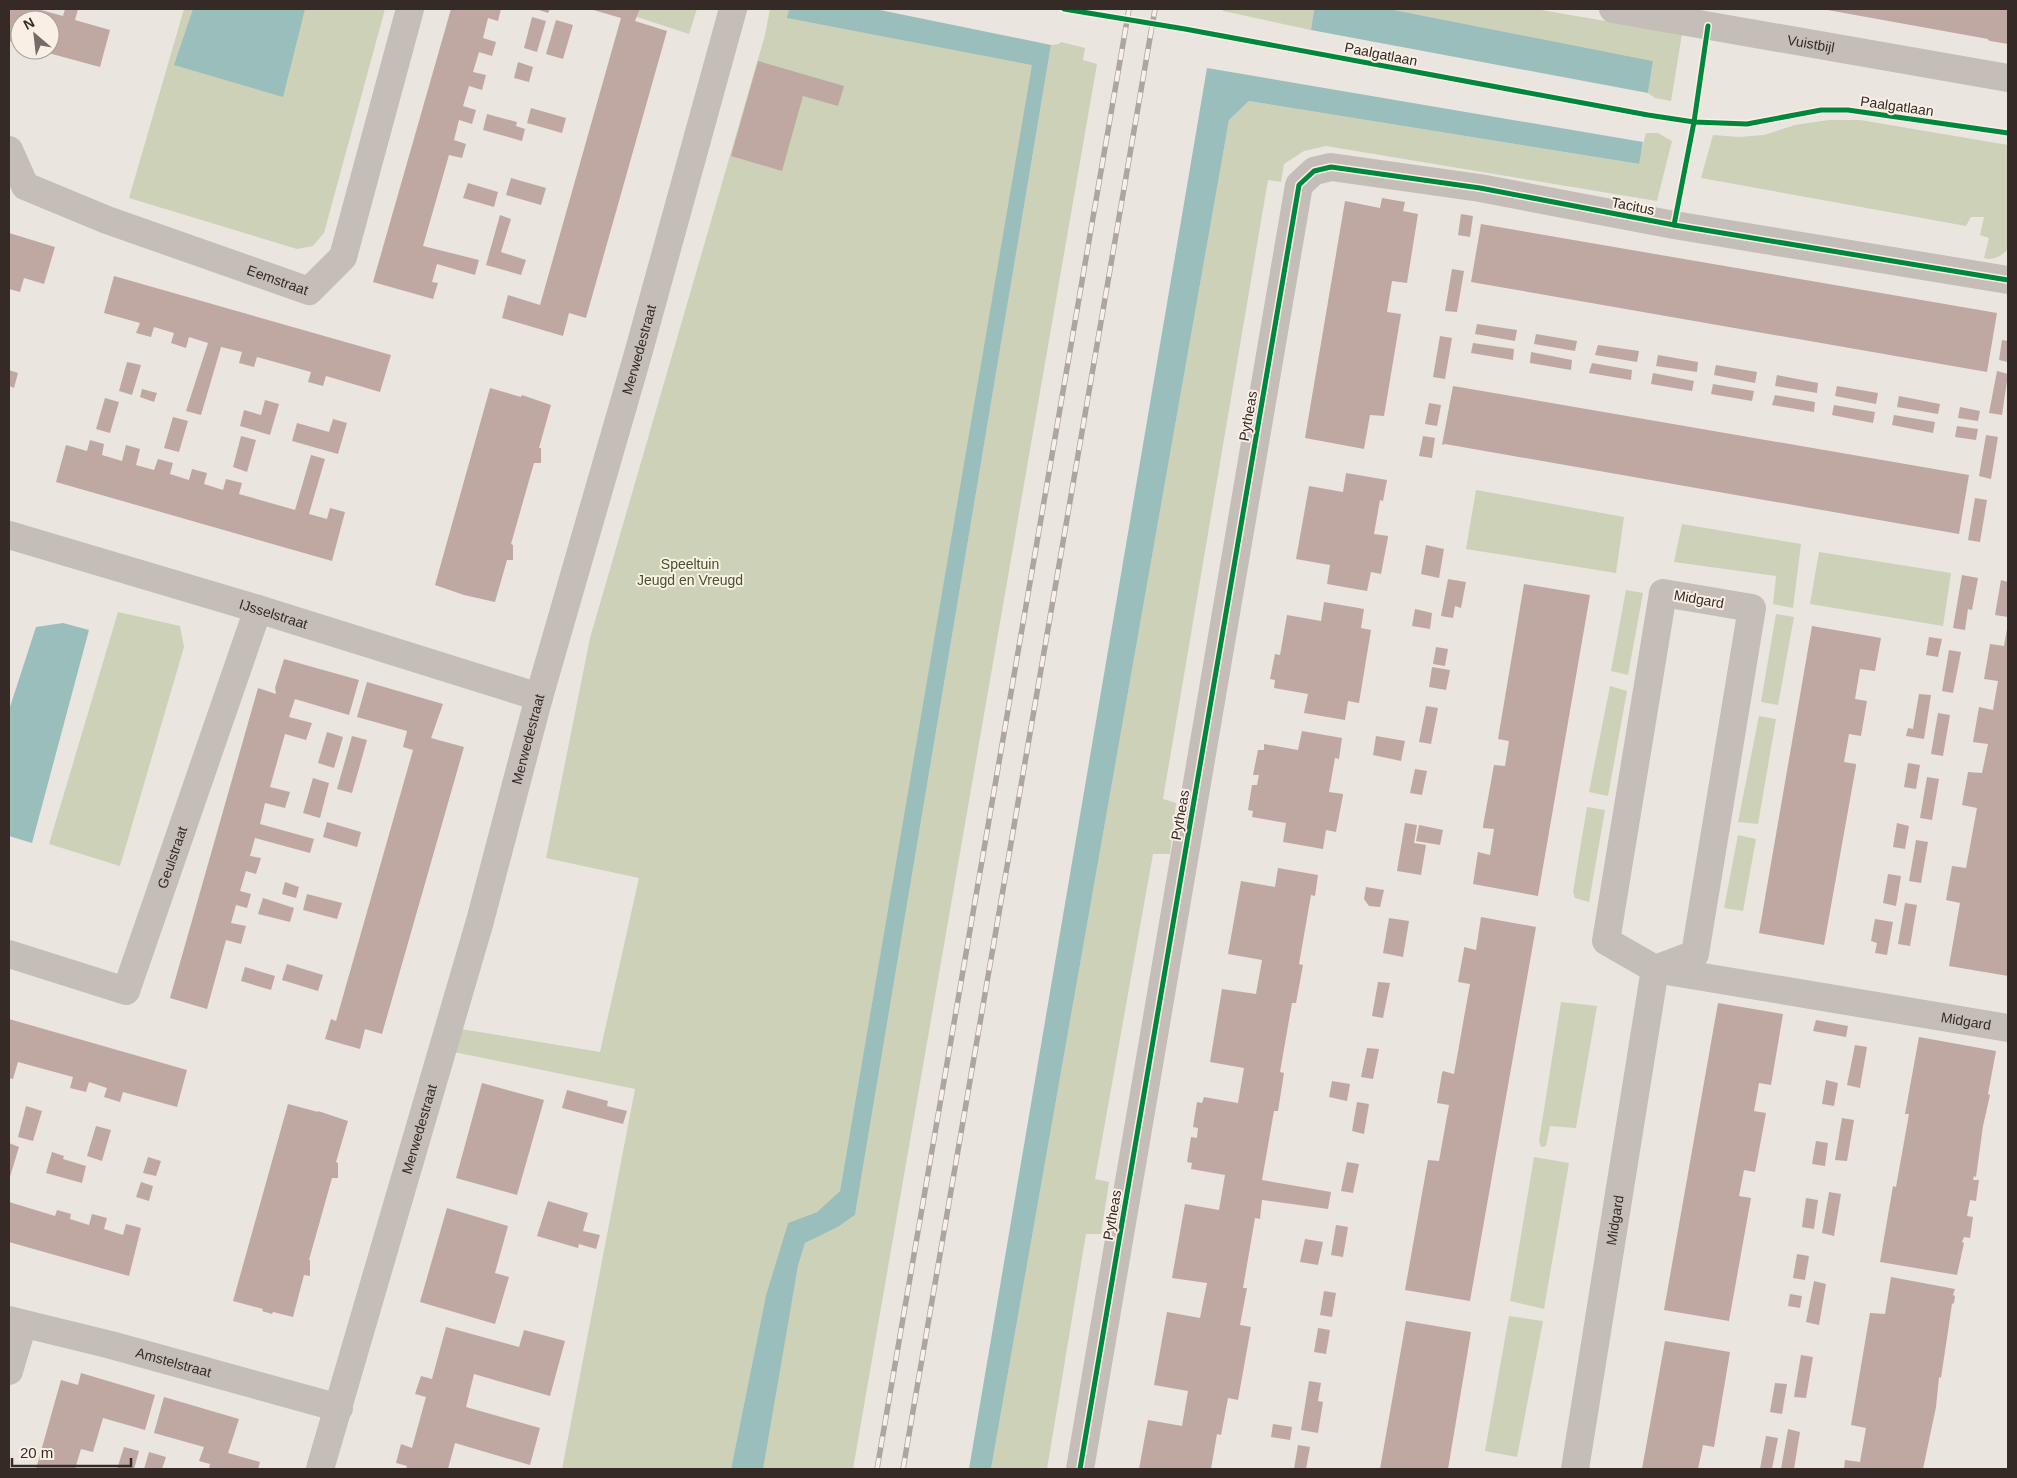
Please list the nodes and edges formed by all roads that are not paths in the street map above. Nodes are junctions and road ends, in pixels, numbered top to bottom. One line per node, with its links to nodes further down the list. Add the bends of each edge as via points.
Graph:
1 (410, 9): 5 (street, Eemstraat, via 343,257 309,291 107,220 25,186)
2 (733, 9): 10 (street, Merwedestraat)
3 (1613, 9): 4 (street, Vuistbijl)
4 (2008, 78)
5 (9, 150)
6 (1314, 171): 7 (street, Tacitus, via 1331,167 1480,188 1674,225); 18 (street, Pytheas, via 1299,185)
7 (2008, 280)
8 (9, 535): 9 (street, IJsselstraat)
9 (258, 609): 10 (street, IJsselstraat); 11 (street, Geulstraat, via 126,991)
10 (539, 697): 16 (street, Merwedestraat, via 480,921)
11 (9, 954)
12 (1655, 969): 12 (street, Midgard, via 1695,954 1752,608 1663,593 1606,942); 13 (street, Midgard); 19 (street, Midgard)
13 (2008, 1028)
14 (16, 1322): 15 (street); 16 (street, Amstelstraat)
15 (9, 1371)
16 (339, 1408): 17 (street, Merwedestraat)
17 (320, 1469)
18 (1080, 1469)
19 (1575, 1469)

